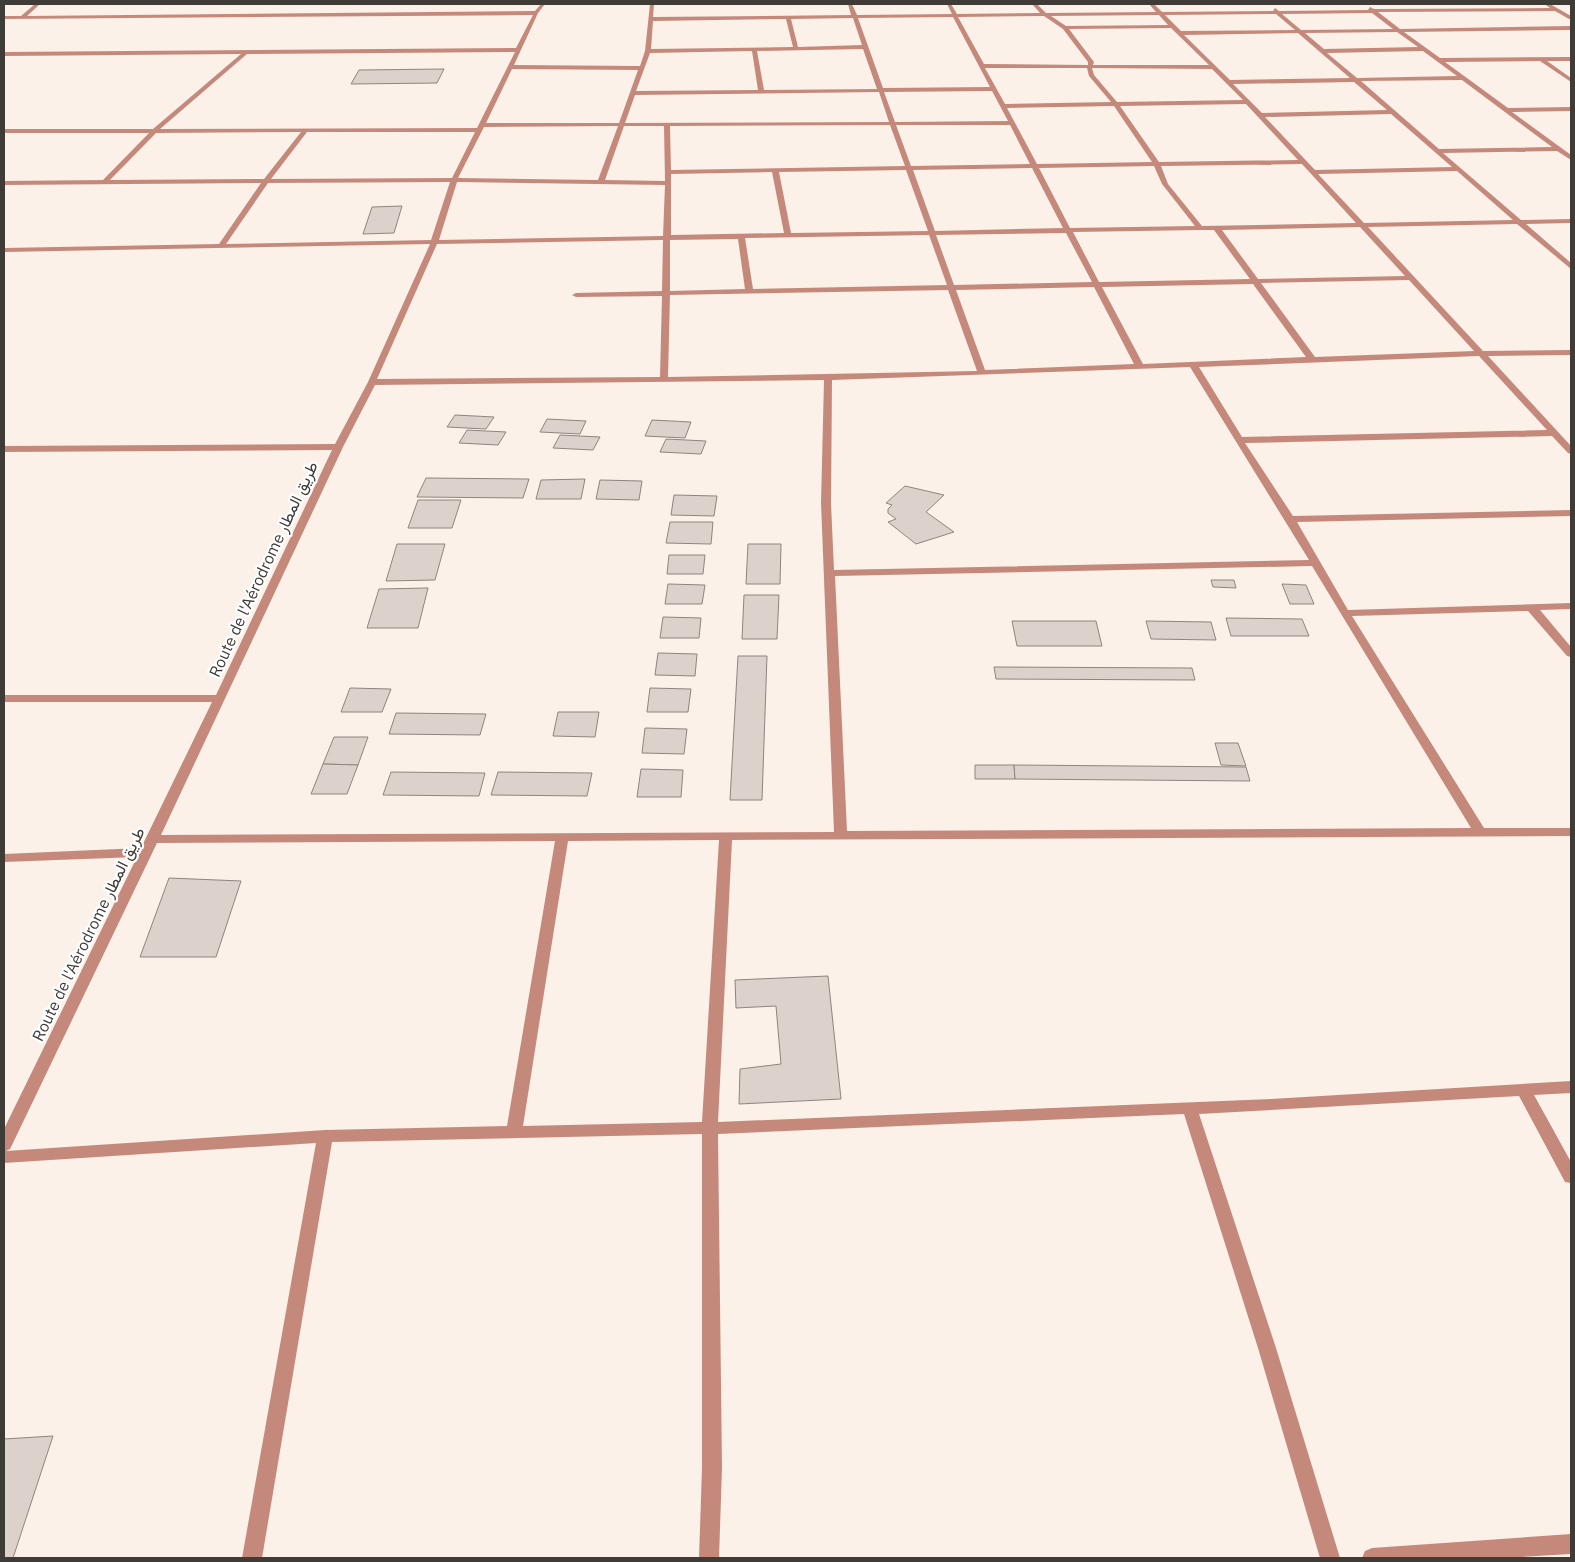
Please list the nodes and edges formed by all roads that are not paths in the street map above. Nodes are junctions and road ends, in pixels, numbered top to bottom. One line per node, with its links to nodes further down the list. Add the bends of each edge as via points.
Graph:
1 (38, 4): 25 (street)
2 (542, 4): 17 (street, Route de l'Aérodrome طريق المطار)
3 (652, 4): 27 (street)
4 (850, 4): 22 (street)
5 (948, 4): 21 (street)
6 (1034, 4): 19 (street)
7 (1151, 4): 18 (street)
8 (1267, 4): 16 (street)
9 (1363, 4): 15 (street)
10 (1465, 4): 12 (street)
11 (1547, 4): 13 (street)
12 (1474, 9): 13 (street); 15 (street)
13 (1555, 9): 26 (street)
14 (271, 10): 20 (street)
15 (1371, 10): 16 (street); 31 (street)
16 (1276, 12): 18 (street); 32 (street)
17 (536, 13): 20 (street); 37 (street, Route de l'Aérodrome طريق المطار)
18 (1160, 13): 19 (street); 28 (street)
19 (1044, 14): 21 (street); 29 (street)
20 (275, 15): 25 (street)
21 (954, 15): 22 (street); 46 (street)
22 (855, 16): 23 (street); 34 (street)
23 (788, 17): 27 (street); 35 (street)
24 (4, 18): 25 (street)
25 (22, 18)
26 (1571, 18)
27 (652, 19): 39 (street)
28 (1173, 26): 29 (street); 33 (street)
29 (1065, 28): 47 (street)
30 (1571, 28): 31 (street)
31 (1399, 30): 32 (street); 36 (street)
32 (1299, 31): 33 (street); 40 (street)
33 (1180, 33): 49 (street)
34 (866, 47): 35 (street); 56 (street)
35 (796, 49): 38 (street)
36 (1424, 49): 40 (street); 44 (street)
37 (517, 50): 41 (street); 48 (street, Route de l'Aérodrome طريق المطار)
38 (754, 50): 39 (street); 57 (street)
39 (648, 51): 50 (street)
40 (1322, 51): 52 (street)
41 (246, 52): 42 (street); 71 (street)
42 (4, 54)
43 (1571, 59): 45 (street)
44 (1440, 60): 45 (street); 51 (street)
45 (1541, 60): 53 (street)
46 (981, 66): 47 (street); 55 (street)
47 (1091, 66): 49 (street); 60 (street, via 1091,75)
48 (510, 67): 50 (street, via 602,64); 70 (street, Route de l'Aérodrome طريق المطار)
49 (1214, 67): 54 (street)
50 (643, 68): 58 (street)
51 (1464, 78): 52 (street); 63 (street)
52 (1356, 80): 54 (street); 64 (street)
53 (1571, 80)
54 (1229, 82): 59 (street)
55 (993, 89): 56 (street); 61 (street)
56 (881, 90): 57 (street); 67 (street)
57 (760, 92): 58 (street)
58 (634, 93): 68 (street)
59 (1248, 102): 60 (street); 65 (street)
60 (1116, 105): 61 (street); 79 (street)
61 (1002, 106): 66 (street)
62 (1571, 109): 63 (street)
63 (1506, 110): 74 (street)
64 (1393, 112): 65 (street); 76 (street)
65 (1260, 114): 78 (street)
66 (1012, 123): 67 (street); 80 (street)
67 (892, 124): 69 (street); 81 (street)
68 (621, 126): 69 (street); 70 (street); 89 (street)
69 (667, 126): 84 (street)
70 (481, 128): 72 (street); 86 (street, Route de l'Aérodrome طريق المطار)
71 (154, 131): 72 (street); 73 (street); 87 (street)
72 (305, 131): 88 (street)
73 (9, 133)
74 (1559, 149): 75 (street); 76 (street); 77 (street)
75 (1571, 149)
76 (1438, 151): 82 (street)
77 (1571, 158)
78 (1304, 162): 79 (street); 85 (street)
79 (1156, 163): 80 (street); 96 (street, via 1165,184)
80 (1034, 166): 81 (street); 97 (street)
81 (909, 168): 83 (street); 98 (street)
82 (1460, 169): 85 (street); 93 (street)
83 (775, 170): 84 (street); 99 (street)
84 (668, 172): 91 (street)
85 (1313, 172): 94 (street)
86 (454, 180): 88 (street); 89 (street); 102 (street, Route de l'Aérodrome طريق المطار)
87 (106, 181): 88 (street); 90 (street)
88 (266, 181): 103 (street)
89 (601, 182): 91 (street)
90 (4, 183)
91 (668, 183): 101 (street)
92 (1571, 220): 93 (street)
93 (1518, 222): 94 (street); 105 (street)
94 (1362, 224): 95 (street); 106 (street)
95 (1216, 227): 96 (street); 107 (street)
96 (1200, 228): 97 (street)
97 (1069, 230): 98 (street); 108 (street)
98 (933, 232): 99 (street); 109 (street)
99 (788, 235): 100 (street)
100 (741, 236): 101 (street); 110 (street)
101 (667, 238): 102 (street); 111 (street)
102 (434, 243): 103 (street); 121 (street, Route de l'Aérodrome طريق المطار)
103 (220, 247): 104 (street)
104 (4, 250)
105 (1571, 267)
106 (1412, 278): 107 (street); 114 (street)
107 (1256, 281): 108 (street); 115 (street)
108 (1096, 284): 109 (street); 117 (street)
109 (951, 287): 110 (street); 118 (street)
110 (749, 291): 111 (street)
111 (664, 293): 112 (street); 120 (street)
112 (576, 295)
113 (1571, 352): 114 (street)
114 (1481, 353): 115 (street); 122 (street)
115 (1313, 360): 116 (street)
116 (1193, 364): 117 (street); 123 (street)
117 (1140, 367): 118 (street)
118 (982, 373): 119 (street)
119 (828, 377): 120 (street); 131 (street, via 826,503)
120 (664, 379): 121 (street)
121 (372, 382): 124 (street, Route de l'Aérodrome طريق المطار)
122 (1555, 433): 123 (street); 126 (street)
123 (1239, 440): 129 (street)
124 (338, 447): 125 (street); 137 (street, Route de l'Aérodrome طريق المطار)
125 (8, 449): 127 (street)
126 (1571, 451)
127 (4, 460)
128 (1571, 513): 129 (street)
129 (1290, 519): 130 (street)
130 (1316, 563): 131 (street); 134 (street)
131 (829, 573): 140 (street)
132 (1571, 606): 133 (street)
133 (1532, 608): 134 (street); 135 (street)
134 (1345, 613): 138 (street)
135 (1571, 654)
136 (4, 698): 137 (street)
137 (220, 698): 143 (street, Route de l'Aérodrome طريق المطار)
138 (1480, 832): 139 (street); 140 (street)
139 (1571, 832)
140 (841, 835): 141 (street)
141 (726, 836): 142 (street); 149 (street)
142 (562, 837): 143 (street); 150 (street)
143 (153, 839): 144 (street, Route de l'Aérodrome طريق المطار)
144 (147, 852): 145 (street); 152 (street, Route de l'Aérodrome طريق المطار)
145 (4, 858)
146 (1571, 1087): 147 (street)
147 (1523, 1089): 148 (street); 154 (street)
148 (1190, 1109): 149 (street); 158 (street)
149 (710, 1128): 150 (street); 157 (street, via 712,1468)
150 (514, 1133): 151 (street)
151 (325, 1136): 153 (street); 156 (street)
152 (4, 1145)
153 (4, 1157)
154 (1571, 1177)
155 (1571, 1544): 159 (street)
156 (252, 1558)
157 (709, 1558)
158 (1330, 1558)
159 (1372, 1558)

